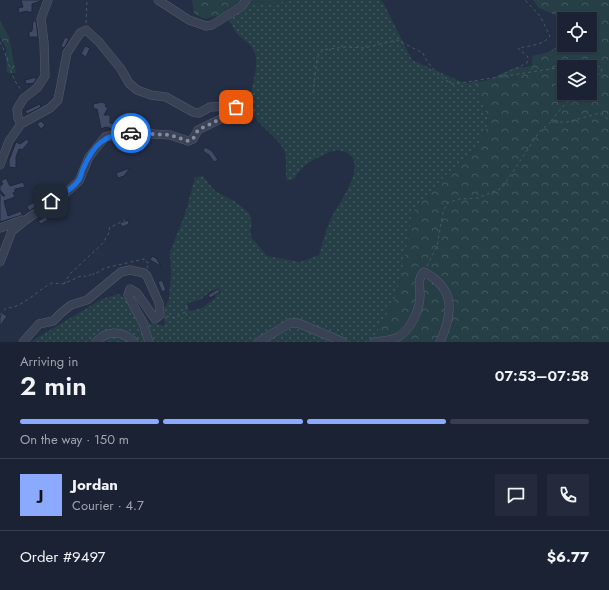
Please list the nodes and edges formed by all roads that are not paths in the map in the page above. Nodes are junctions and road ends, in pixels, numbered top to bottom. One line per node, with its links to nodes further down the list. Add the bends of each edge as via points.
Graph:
1 (48, 0): 4 (street, via 41,19 45,76 17,109)
2 (158, 0): 3 (street, via 189,20 206,26 212,25 242,6)
3 (246, 0)
4 (21, 124): 5 (street, via 9,141); 6 (street, via 50,108 58,100 67,53 80,33 86,30 99,42 137,90 166,97 193,112 199,113 210,107 233,106 237,111 198,130 193,139 188,141 157,134 122,133 104,137 89,157 79,180 68,192)
5 (0, 165)
6 (26, 219): 7 (street); 8 (street, via 12,231)
7 (0, 228)
8 (0, 262)
9 (384, 341): 16 (street); 17 (street, via 397,338 414,318 419,308 420,275 424,272 433,277 445,290 449,299 449,323)
10 (23, 342): 13 (street, via 39,324 53,321 71,305 86,300 121,272 130,270 147,276 159,303 160,314 155,319 137,292 130,289 128,295 143,323)
11 (96, 342): 12 (street, via 108,333 114,332)
12 (134, 342)
13 (149, 342)
14 (258, 342): 15 (street, via 290,323 298,323)
15 (343, 342)
16 (374, 342)
17 (440, 342)

